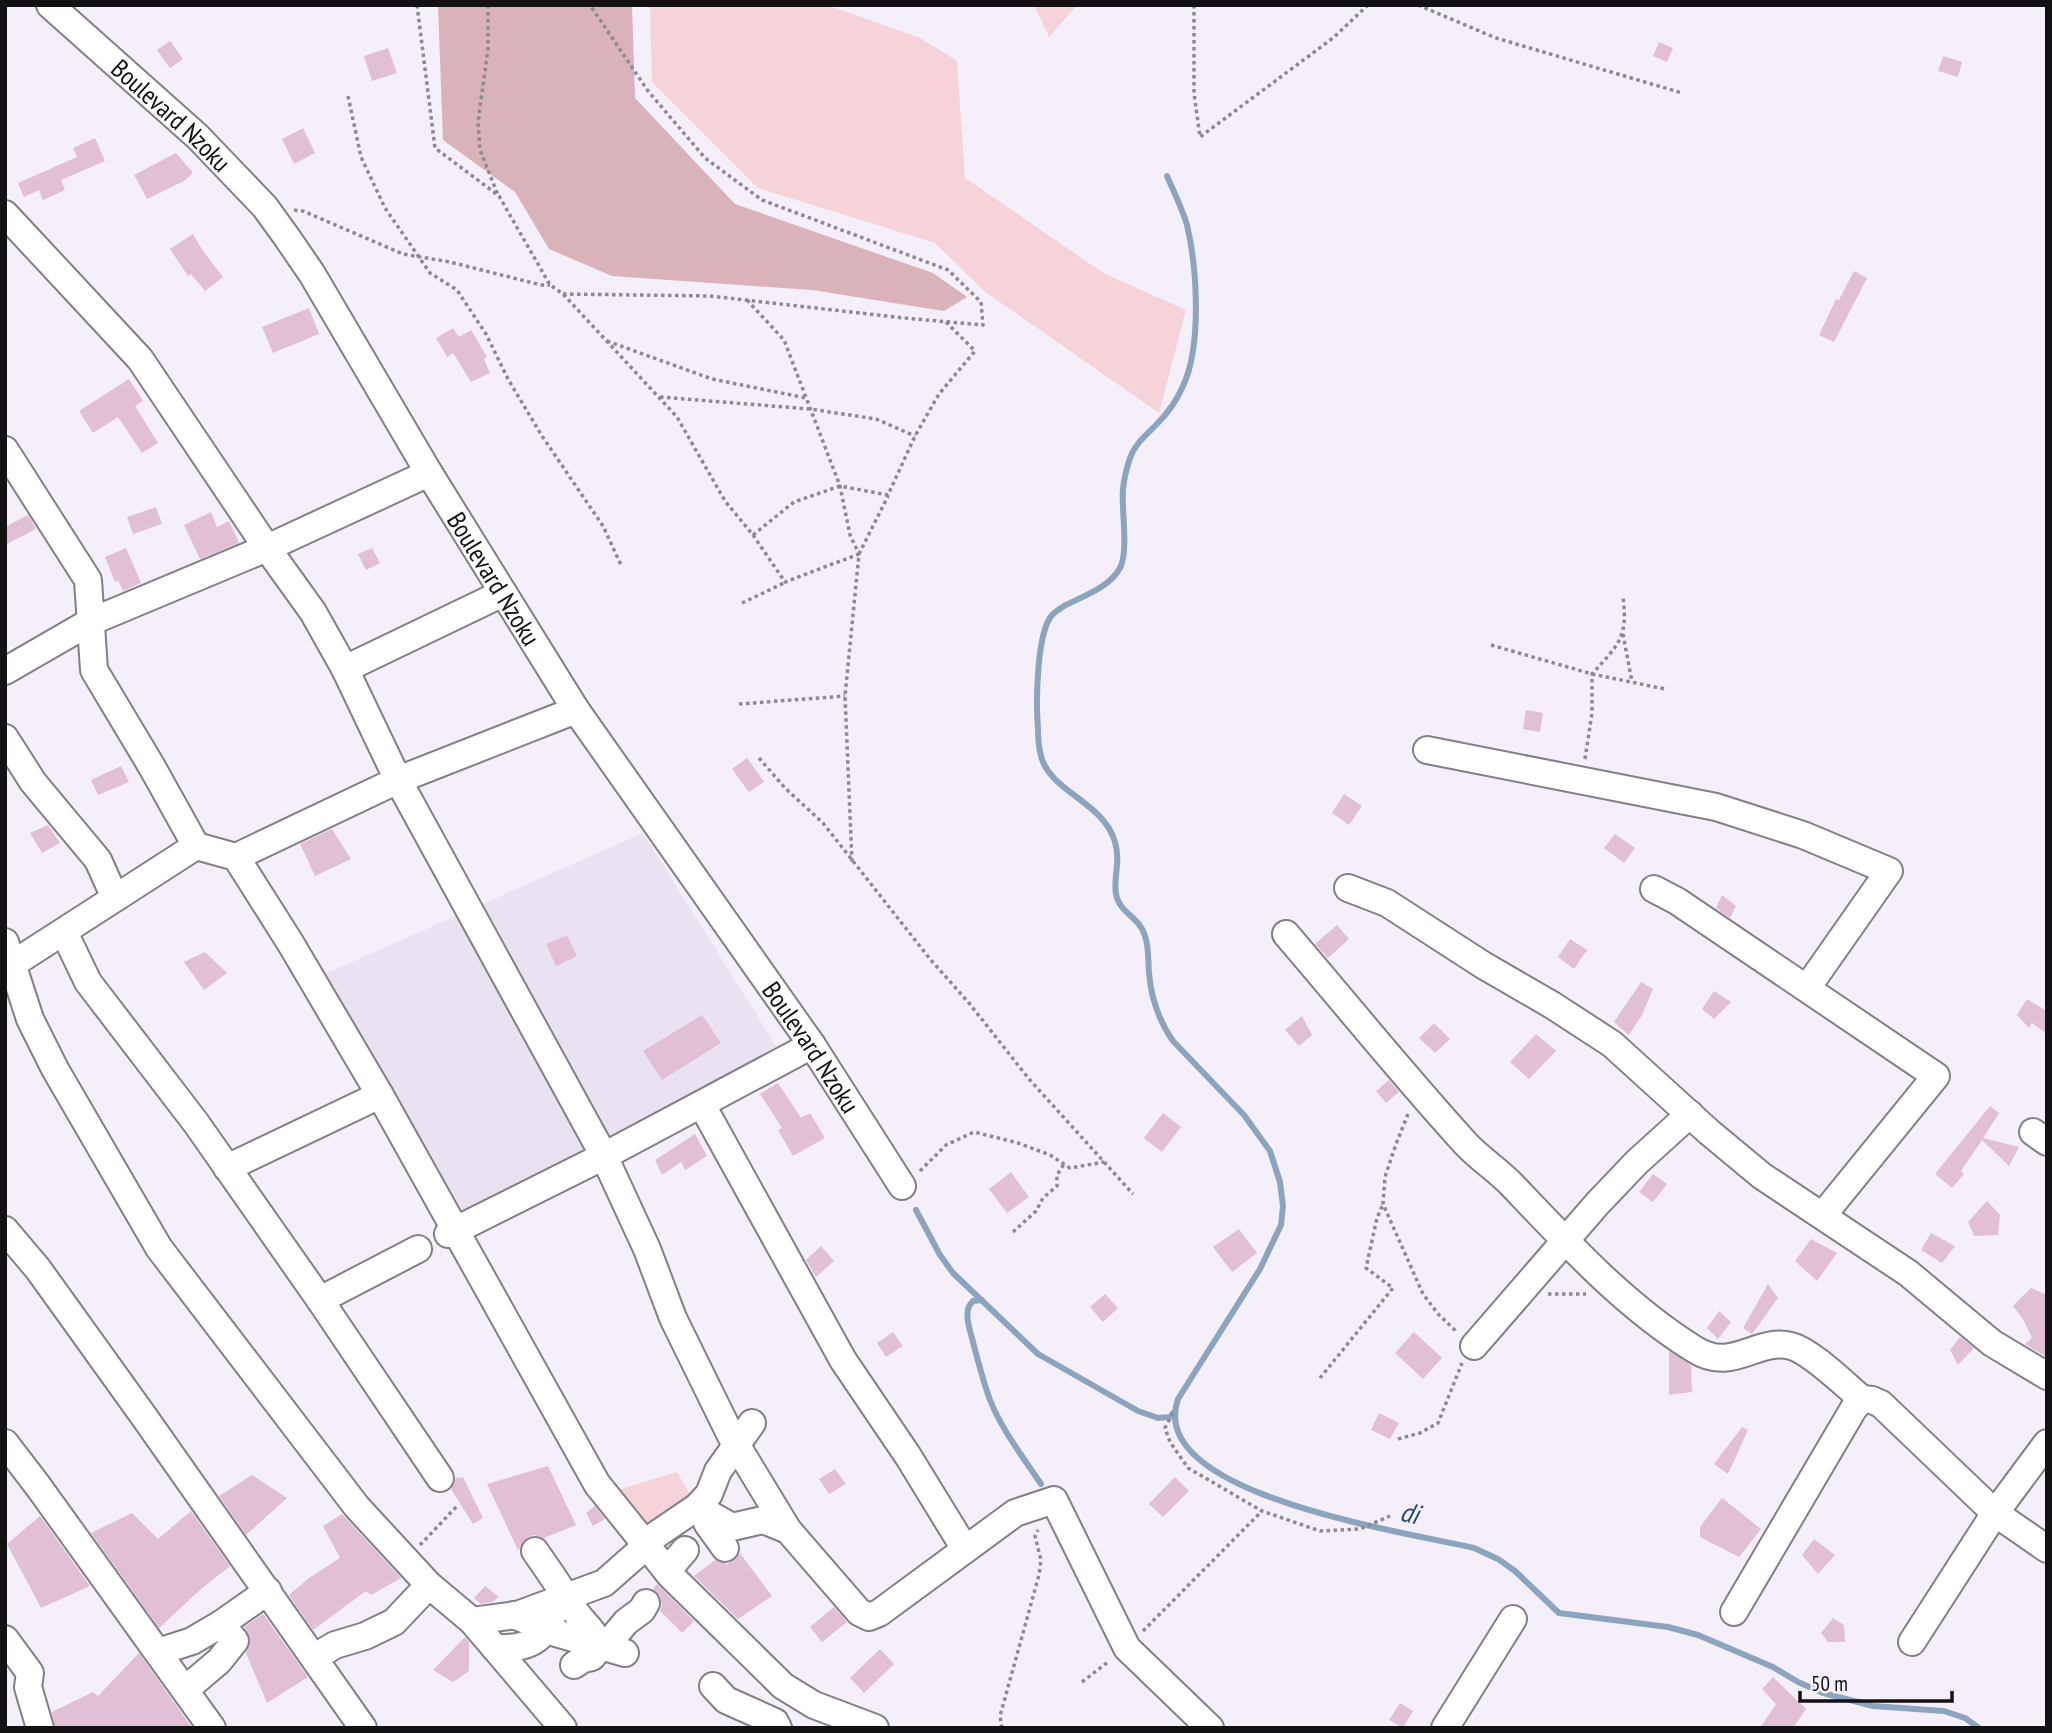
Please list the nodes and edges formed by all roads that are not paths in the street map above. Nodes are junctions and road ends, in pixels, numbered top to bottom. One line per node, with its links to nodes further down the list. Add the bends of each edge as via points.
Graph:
1 (50, 5): 4 (street, Boulevard Nzoku, via 198,137 264,207 312,274)
2 (5, 214): 5 (street, via 139,359)
3 (5, 450): 7 (street, via 88,580)
4 (429, 472): 5 (street); 6 (street, Boulevard Nzoku)
5 (267, 548): 7 (street); 8 (street, via 313,612)
6 (503, 593): 8 (street); 10 (street, Boulevard Nzoku)
7 (90, 622): 9 (street); 14 (street, via 94,670)
8 (345, 668): 13 (street)
9 (5, 671)
10 (576, 710): 13 (street); 23 (street, Boulevard Nzoku)
11 (5, 738): 18 (street, via 33,782 98,860)
12 (1427, 750): 22 (street, via 1716,807 1803,835 1889,871)
13 (398, 780): 15 (street); 27 (street)
14 (196, 846): 15 (street); 18 (street)
15 (236, 858): 24 (street)
16 (1348, 888): 26 (street, via 1387,903 1612,1044)
17 (1654, 889): 22 (street)
18 (115, 898): 19 (street)
19 (64, 932): 21 (street); 28 (street, via 88,982)
20 (1286, 934): 33 (street, via 1468,1146)
21 (8, 958): 56 (street, via 55,1069 159,1248 357,1507)
22 (1807, 988): 30 (street, via 1936,1076)
23 (812, 1045): 25 (street); 29 (street, Boulevard Nzoku)
24 (380, 1095): 28 (street); 32 (street)
25 (702, 1105): 27 (street); 51 (street, via 844,1360)
26 (1690, 1114): 30 (street, via 1762,1176); 33 (street, via 1637,1161)
27 (604, 1156): 32 (street); 39 (street, via 673,1318)
28 (227, 1168): 35 (street)
29 (902, 1186)
30 (1823, 1215): 37 (street, via 1908,1273 1992,1343)
31 (5, 1230): 57 (street, via 46,1280)
32 (452, 1232): 49 (street, via 597,1484)
33 (1565, 1241): 36 (street); 38 (street, via 1643,1313 1696,1351 1730,1358 1788,1345 1801,1349)
34 (418, 1250): 35 (street)
35 (320, 1300): 45 (street)
36 (1474, 1346)
37 (2047, 1376)
38 (1862, 1399): 46 (street, via 1881,1405); 60 (street)
39 (716, 1405): 43 (street); 44 (street)
40 (752, 1423): 43 (street)
41 (5, 1443): 71 (street)
42 (2047, 1443): 46 (street)
43 (736, 1444): 44 (street); 48 (street)
44 (718, 1471): 47 (street)
45 (440, 1478)
46 (1995, 1513): 52 (street); 68 (street)
47 (706, 1518): 48 (street, via 732,1527 763,1520); 49 (street); 50 (street)
48 (788, 1530): 51 (street, via 859,1612 869,1617)
49 (645, 1545): 55 (street); 58 (street, via 604,1583)
50 (725, 1548)
51 (965, 1549): 83 (street, via 1015,1513 1054,1500 1127,1648)
52 (2047, 1549)
53 (685, 1550): 55 (street)
54 (535, 1551): 58 (street)
55 (667, 1571): 76 (street)
56 (429, 1585): 63 (street); 72 (street, via 394,1622)
57 (268, 1591): 64 (street); 72 (street)
58 (568, 1596): 61 (street); 65 (street); 70 (street, via 576,1612)
59 (646, 1603): 70 (street, via 626,1622)
60 (1734, 1612)
61 (514, 1615): 63 (street); 65 (street)
62 (1513, 1619): 84 (street)
63 (472, 1621): 69 (street)
64 (221, 1624): 67 (street); 75 (street, via 235,1641)
65 (548, 1630): 69 (street, via 531,1643); 70 (street)
66 (5, 1640): 77 (street, via 30,1673 28,1687)
67 (192, 1641): 71 (street); 75 (street, via 187,1668)
68 (1912, 1642)
69 (495, 1648): 80 (street)
70 (610, 1649): 73 (street)
71 (158, 1652): 75 (street)
72 (315, 1657): 79 (street)
73 (574, 1665)
74 (713, 1686): 81 (street, via 726,1700 775,1722)
75 (191, 1687): 78 (street)
76 (811, 1716): 82 (street)
77 (40, 1728)
78 (212, 1728)
79 (363, 1728)
80 (563, 1728)
81 (778, 1728)
82 (874, 1728)
83 (1210, 1728)
84 (1445, 1728)

